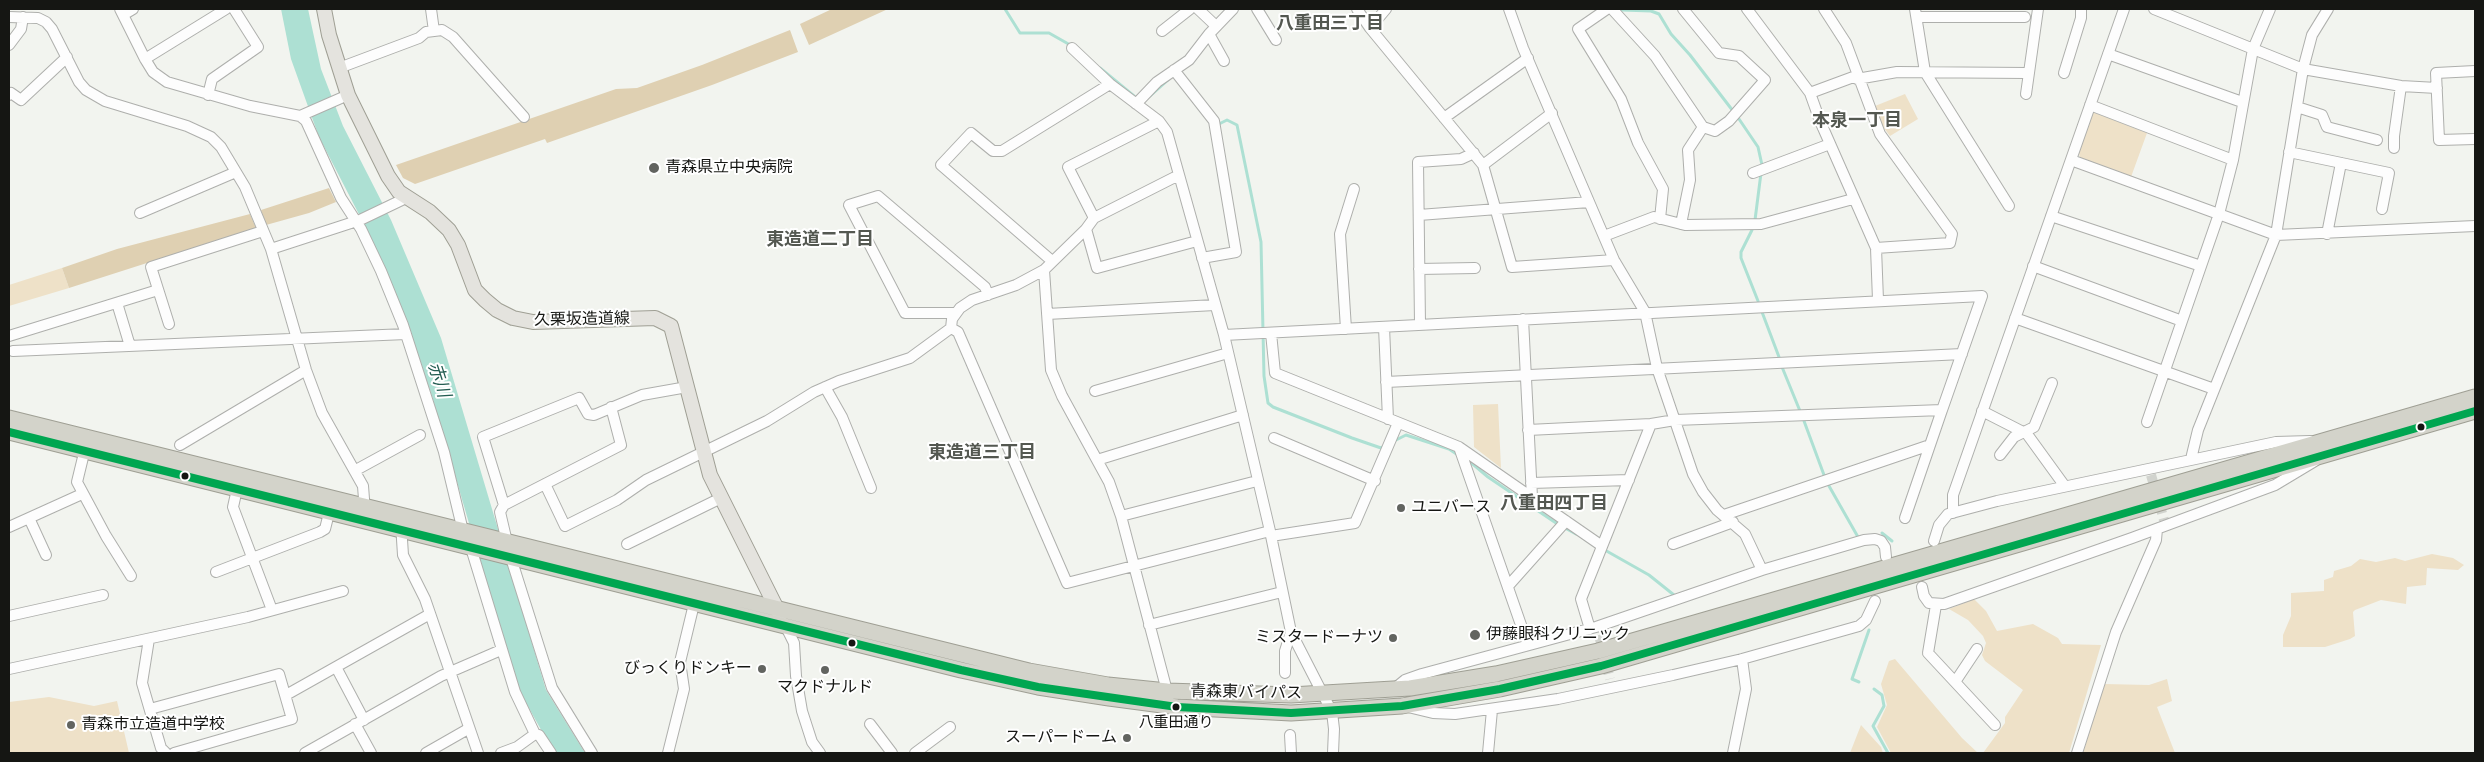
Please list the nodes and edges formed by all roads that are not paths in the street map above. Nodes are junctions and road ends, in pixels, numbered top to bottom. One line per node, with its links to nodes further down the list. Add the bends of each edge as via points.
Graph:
1 (133, 9): 24 (street)
2 (226, 9): 42 (street)
3 (234, 9): 58 (street, via 258,47 212,79)
4 (324, 9): 44 (main road, 久栗坂造道線)
5 (431, 9): 32 (street)
6 (1190, 9): 34 (street)
7 (1198, 9): 33 (street)
8 (1233, 9): 33 (street)
9 (1256, 9): 35 (street)
10 (1357, 9): 31 (street)
11 (1386, 9): 31 (street)
12 (1509, 9): 41 (street)
13 (1607, 9): 26 (street)
14 (1612, 9): 69 (street, via 1655,56)
15 (1683, 9): 69 (street, via 1719,53 1739,56 1765,80 1730,121 1715,130)
16 (1747, 9): 55 (street)
17 (1824, 9): 51 (street, via 1846,43)
18 (2038, 9): 49 (street)
19 (2080, 9): 50 (street, via 2081,18)
20 (2124, 9): 39 (street)
21 (2154, 9): 38 (street)
22 (2270, 9): 38 (street)
23 (2328, 9): 45 (street, via 2312,35)
24 (121, 12): 42 (street)
25 (2000, 12): 27 (street); 30 (street)
26 (1594, 13): 95 (street, via 1578,29 1621,99 1638,142 1663,189)
27 (1916, 13): 48 (street)
28 (9, 17): 29 (street)
29 (23, 17): 36 (street, via 21,29); 40 (street, via 46,22)
30 (2025, 17)
31 (1370, 28): 67 (street)
32 (434, 30): 44 (street); 66 (street, via 442,30 453,37)
33 (1212, 30): 43 (street); 46 (street, via 1189,60)
34 (1162, 31)
35 (1276, 40)
36 (9, 45)
37 (1072, 48): 52 (street)
38 (2253, 49): 45 (street); 60 (street)
39 (2108, 54): 60 (street); 62 (street)
40 (67, 57): 57 (street, via 21,100 11,93); 80 (street, via 86,90 105,101 187,126 211,137)
41 (1528, 58): 64 (street); 67 (street)
42 (145, 59): 58 (street, via 153,72 166,82)
43 (1224, 61)
44 (339, 68): 59 (main road, 久栗坂造道線)
45 (2303, 69): 53 (street); 63 (street)
46 (1174, 70): 61 (street); 107 (street, via 1214,121 1236,252)
47 (2475, 71): 54 (street, via 2436,73)
48 (1925, 72): 49 (street); 51 (street); 87 (street)
49 (2027, 73): 56 (street)
50 (2064, 73)
51 (1857, 77): 55 (street); 105 (street, via 1880,134 1952,234 1950,243)
52 (1110, 84): 61 (street); 109 (street, via 1002,151 993,151 971,133 941,165)
53 (2401, 86): 54 (street); 73 (street)
54 (2437, 88): 70 (street, via 2439,140)
55 (1810, 93): 72 (street)
56 (2026, 94)
57 (9, 95)
58 (208, 95): 65 (street)
59 (348, 95): 65 (street); 84 (main road, 久栗坂造道線, via 388,176)
60 (2242, 102): 77 (street)
61 (1136, 104): 68 (street)
62 (2090, 105): 76 (street); 77 (street)
63 (2297, 107): 71 (street, via 2322,115 2327,126); 74 (street)
64 (1552, 113): 79 (street); 86 (street)
65 (302, 114): 96 (street)
66 (524, 117)
67 (1444, 118): 75 (street)
68 (1159, 120): 82 (street, via 1167,132); 94 (street, via 1068,167)
69 (1703, 127): 97 (street, via 1688,150 1690,180)
70 (2475, 139)
71 (2377, 140)
72 (1830, 144): 81 (street); 85 (street)
73 (2394, 148)
74 (2289, 152): 78 (street); 102 (street)
75 (1474, 153): 79 (street); 92 (street, via 1461,160 1418,162)
76 (2071, 160): 91 (street); 93 (street)
77 (2233, 160): 91 (street)
78 (2340, 163): 88 (street, via 2389,173); 101 (street)
79 (1483, 165): 89 (street)
80 (236, 172): 90 (street); 100 (street)
81 (1753, 173)
82 (1179, 175): 94 (street); 104 (street)
83 (1354, 189): 130 (street, via 1340,234)
84 (406, 198): 96 (street); 146 (main road, 久栗坂造道線, via 430,212 449,230 475,290 513,318 533,322 655,318 665,321 675,333)
85 (1853, 199): 97 (street, via 1761,224); 105 (street)
86 (1589, 202): 89 (street); 103 (street)
87 (2010, 206)
88 (2382, 209)
89 (1496, 210): 92 (street); 108 (street, via 1512,267)
90 (140, 213)
91 (2219, 214): 102 (street); 111 (street)
92 (1419, 215): 113 (street)
93 (2051, 216): 110 (street); 111 (street)
94 (1094, 218): 99 (street)
95 (1660, 219): 97 (street); 103 (street, via 1654,217)
96 (358, 221): 106 (street); 132 (street)
97 (1681, 224)
98 (2475, 226): 101 (street)
99 (1086, 229): 104 (street, via 1097,268); 109 (street)
100 (263, 231): 106 (street); 115 (street, via 150,267)
101 (2327, 234): 102 (street)
102 (2276, 235): 148 (street)
103 (1604, 236): 108 (street)
104 (1198, 241): 107 (street)
105 (1876, 248): 117 (street)
106 (271, 250): 135 (street)
107 (1202, 258): 119 (street)
108 (1614, 260): 120 (street)
109 (1052, 261): 114 (street)
110 (2033, 266): 123 (street); 125 (street)
111 (2201, 266): 125 (street)
112 (1475, 268): 113 (street)
113 (1419, 269): 127 (street)
114 (1044, 270): 116 (street); 122 (street)
115 (158, 290): 118 (street); 126 (street)
116 (988, 295): 121 (street, via 972,300); 121 (street, via 984,287 878,196 849,205 905,313)
117 (1878, 300): 120 (street); 139 (street, via 1982,296)
118 (117, 303): 134 (street); 136 (street)
119 (1215, 305): 122 (street); 133 (street)
120 (1645, 312): 124 (street); 140 (street)
121 (956, 313): 129 (street)
122 (1047, 314): 175 (street, via 1052,370 1062,396)
123 (2015, 318): 142 (street); 153 (street)
124 (1524, 319): 127 (street); 143 (street)
125 (2182, 320): 142 (street)
126 (169, 324)
127 (1420, 324): 128 (street)
128 (1384, 326): 130 (street); 144 (street)
129 (950, 328): 147 (street, via 910,358); 215 (street, via 958,332 1067,583)
130 (1346, 329): 131 (street)
131 (1271, 333): 133 (street); 157 (street, via 1275,373)
132 (406, 334): 135 (street); 203 (street, via 444,452)
133 (1224, 335): 138 (street)
134 (9, 336)
135 (295, 338): 136 (street); 141 (street)
136 (130, 346): 137 (street)
137 (13, 351)
138 (1228, 353): 149 (street); 155 (street)
139 (1962, 354): 140 (street); 152 (street)
140 (1657, 368): 143 (street); 158 (street)
141 (306, 370): 168 (street); 177 (street, via 322,413)
142 (2165, 372): 148 (street); 159 (street)
143 (1525, 375): 144 (street); 162 (street)
144 (1386, 382): 157 (street)
145 (2052, 383): 164 (street, via 2034,427)
146 (687, 387): 151 (street, via 642,395); 172 (main road, 久栗坂造道線)
147 (825, 387): 172 (street, via 768,421); 184 (street, via 842,416)
148 (2214, 390): 174 (street, via 2198,430)
149 (1095, 391)
150 (2475, 397): 171 (highway, 青森東バイパス)
151 (610, 407): 181 (street, via 621,445); 189 (street, via 594,415 588,414 579,398 483,437)
152 (1942, 410): 158 (street); 169 (street)
153 (1982, 411): 164 (street); 191 (street, via 1953,495)
154 (2475, 411): 171 (highway, 青森東バイパス)
155 (1243, 415): 175 (street); 179 (street)
156 (9, 418): 167 (highway, 青森東バイパス)
157 (1388, 419): 160 (street)
158 (1675, 420): 161 (street); 194 (street, via 1693,474 1703,492)
159 (2147, 422)
160 (1398, 423): 170 (street); 180 (street)
161 (1651, 424): 162 (street); 178 (street)
162 (1528, 430): 182 (street)
163 (9, 432): 167 (highway, 青森東バイパス)
164 (2022, 432): 173 (street, via 2014,437); 183 (street)
165 (420, 435): 177 (street)
166 (1274, 438): 180 (street)
167 (87, 444): 185 (highway, 青森東バイパス); 186 (street, via 76,479); 192 (highway, 青森東バイパス)
168 (180, 445)
169 (1930, 445): 194 (street); 197 (street)
170 (1460, 447): 187 (street); 220 (street)
171 (2321, 449): 176 (highway, 青森東バイパス); 176 (street, via 2295,475)
172 (704, 452): 181 (street, via 646,480 617,500 565,526); 188 (main road, 久栗坂造道線)
173 (2000, 456)
174 (2191, 459): 176 (street); 183 (street, via 2150,471)
175 (1097, 460): 195 (street)
176 (2265, 466): 200 (street); 214 (highway, 青森東バイパス, via 1925,558); 219 (highway, 青森東バイパス)
177 (356, 470): 192 (street, via 364,490)
178 (1629, 480): 182 (street); 209 (street)
179 (1257, 481): 195 (street); 204 (street)
180 (1375, 481): 204 (street, via 1356,524)
181 (545, 484): 189 (street)
182 (1531, 484): 187 (street)
183 (2064, 485): 191 (street)
184 (871, 488)
185 (237, 489): 190 (highway, 青森東バイパス); 212 (street, via 234,507)
186 (82, 494): 196 (street); 218 (street)
187 (1532, 497): 198 (street)
188 (721, 498): 207 (street); 228 (main road, 久栗坂造道線)
189 (504, 506): 206 (street, via 500,512)
190 (330, 513): 192 (highway, 青森東バイパス); 212 (street, via 325,529 320,532)
191 (1953, 513): 205 (street, via 1942,519)
192 (365, 514): 193 (highway, 青森東バイパス); 202 (highway, 青森東バイパス)
193 (402, 515): 202 (street); 203 (highway, 青森東バイパス)
194 (1724, 515): 199 (street)
195 (1121, 516): 215 (street)
196 (29, 518): 201 (street); 211 (street)
197 (1905, 518)
198 (1566, 521): 209 (street); 220 (street)
199 (1733, 522): 208 (street); 216 (street, via 1746,534)
200 (2162, 525): 226 (street, via 2015,580); 276 (street, via 2116,632)
201 (9, 527)
202 (400, 531): 210 (highway, 青森東バイパス); 229 (street, via 402,556 422,591)
203 (463, 531): 206 (highway, 青森東バイパス)
204 (1270, 533): 215 (street); 222 (street)
205 (1934, 541)
206 (507, 542): 228 (highway, 青森東バイパス)
207 (627, 544)
208 (1673, 544)
209 (1602, 546): 233 (street, via 1581,599)
210 (472, 548): 213 (highway, 青森東バイパス); 238 (street)
211 (46, 556)
212 (253, 558): 217 (street); 227 (street)
213 (511, 558): 225 (highway, 青森東バイパス); 267 (street, via 552,688)
214 (1886, 562): 216 (street, via 1885,547 1875,538); 245 (highway, 青森東バイパス, via 1598,651 1496,674)
215 (1134, 565): 231 (street)
216 (1762, 570): 233 (street)
217 (216, 572)
218 (131, 576)
219 (1922, 580): 226 (street, via 1927,600); 249 (highway, 青森東バイパス, via 1882,585 1601,666 1500,690)
220 (1509, 585): 236 (street)
221 (343, 591): 227 (street)
222 (1282, 592): 231 (street); 234 (street)
223 (103, 595): 230 (street)
224 (1875, 601): 239 (street, via 1866,620 1859,626)
225 (694, 604): 232 (highway, 青森東バイパス); 268 (street, via 680,662 684,689)
226 (1936, 605): 244 (street, via 1927,650)
227 (272, 610): 235 (street)
228 (777, 610): 232 (main road, 久栗坂造道線); 246 (highway, 青森東バイパス, via 1029,671 1108,685)
229 (430, 614): 240 (street); 242 (street)
230 (9, 616)
231 (1149, 625): 246 (street)
232 (786, 627): 252 (highway, 青森東バイパス, via 962,670 1109,698 1247,712); 269 (street, via 794,643 802,711 812,742)
233 (1595, 630): 236 (street)
234 (1291, 632): 243 (street, via 1285,651); 247 (street)
235 (149, 639): 241 (street); 250 (street, via 142,679)
236 (1528, 645): 245 (street, via 1422,674 1406,680)
237 (1977, 649): 244 (street)
238 (501, 650): 242 (street); 258 (street, via 515,692)
239 (1742, 659): 251 (street, via 1611,683); 275 (street, via 1746,690)
240 (336, 667): 248 (street); 253 (street)
241 (9, 669)
242 (449, 672): 253 (street); 257 (street)
243 (1285, 673)
244 (1955, 682): 255 (street)
245 (1394, 690): 247 (highway, 青森東バイパス)
246 (1167, 691): 247 (highway, 青森東バイパス)
247 (1324, 694): 252 (street)
248 (286, 695): 250 (street, via 278,673); 260 (street, via 292,719)
249 (1402, 706): 251 (street, via 1445,715); 252 (highway, 青森東バイパス)
250 (150, 709): 260 (street)
251 (1492, 710): 274 (street)
252 (1332, 712): 273 (street)
253 (359, 722): 261 (street); 262 (street)
254 (870, 724): 270 (street)
255 (1995, 725)
256 (950, 727): 271 (street)
257 (468, 729): 263 (street); 264 (street)
258 (535, 734): 265 (street, via 517,747); 266 (street)
259 (1290, 735): 272 (street)
260 (167, 753)
261 (304, 753)
262 (370, 753)
263 (426, 753)
264 (478, 753)
265 (501, 753)
266 (551, 753)
267 (592, 753)
268 (668, 753)
269 (820, 753)
270 (892, 753)
271 (915, 753)
272 (1292, 753)
273 (1332, 753)
274 (1488, 753)
275 (1733, 753)
276 (2077, 753)

